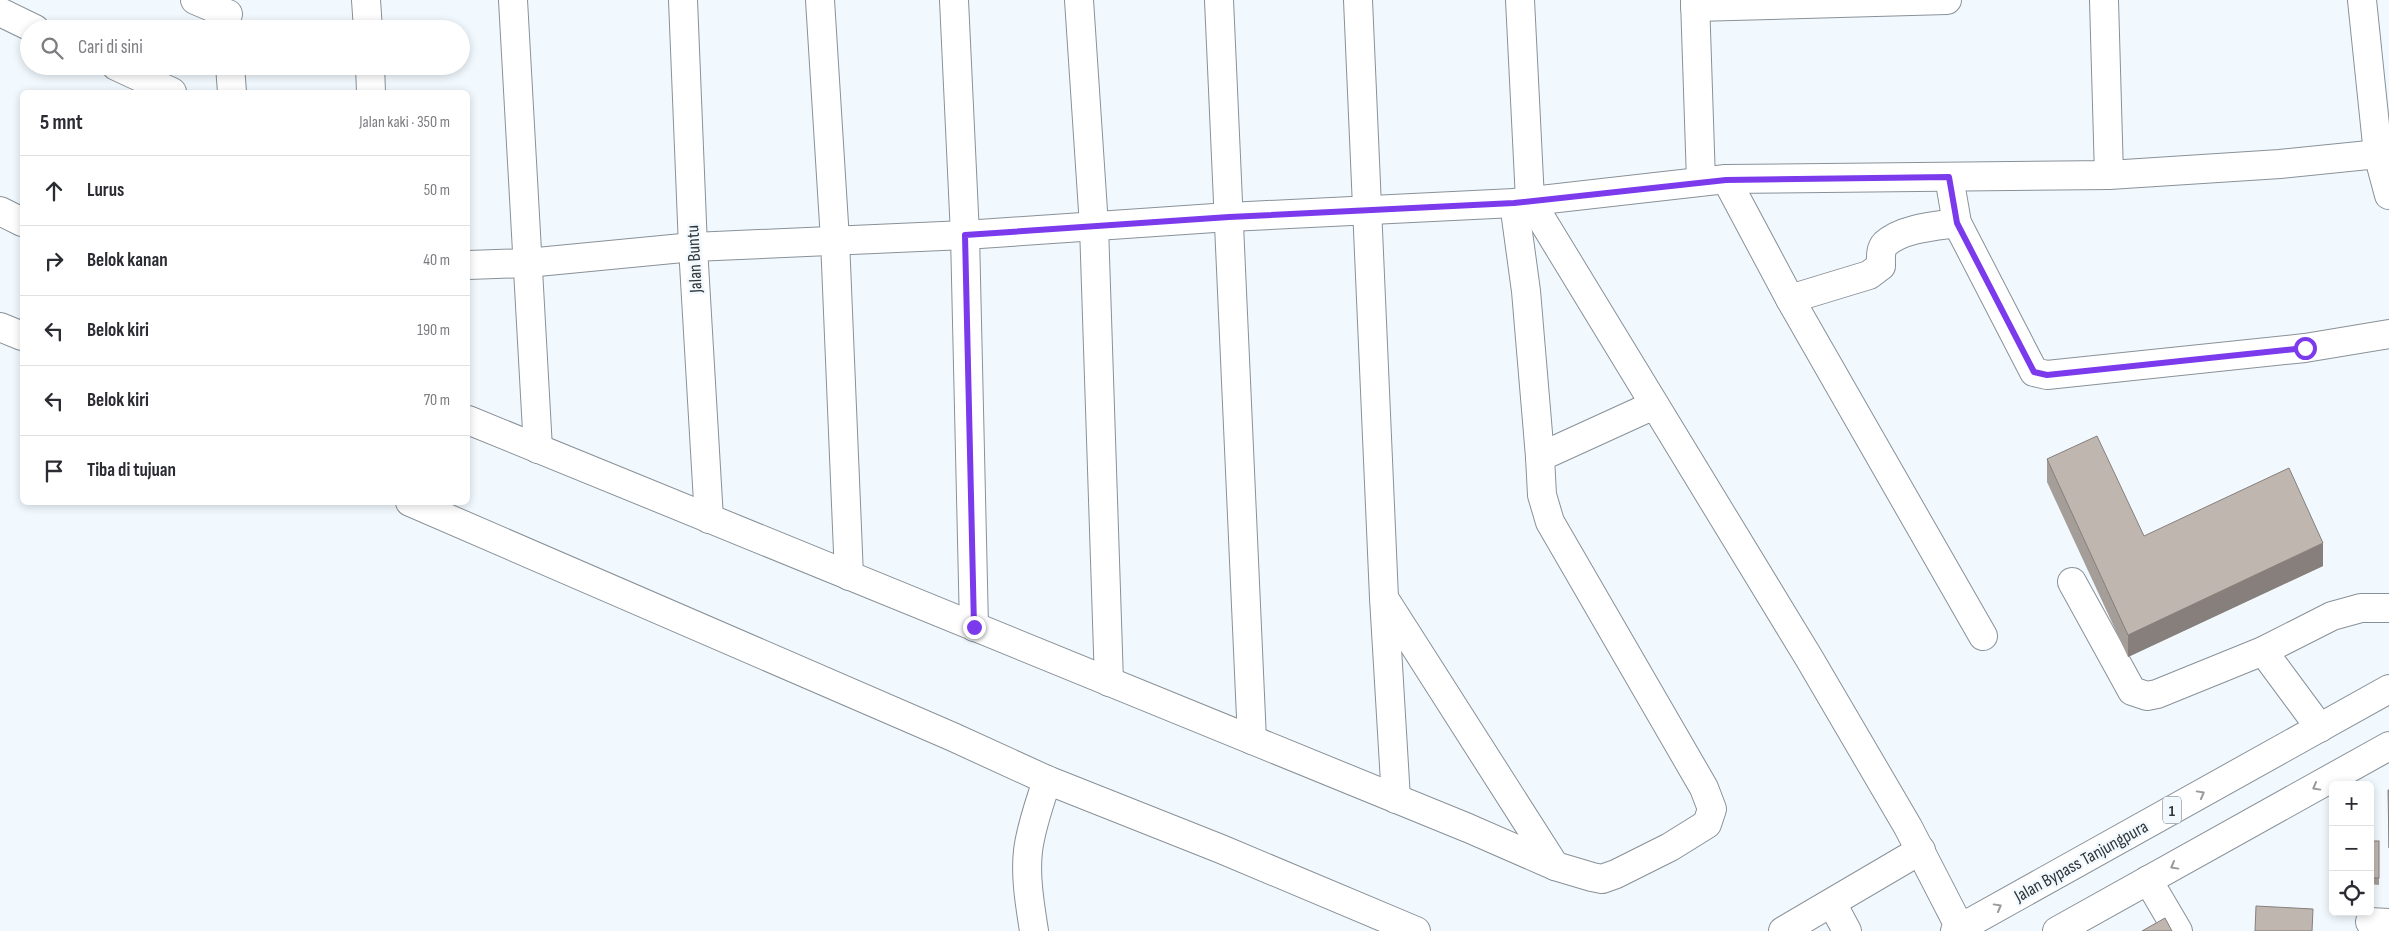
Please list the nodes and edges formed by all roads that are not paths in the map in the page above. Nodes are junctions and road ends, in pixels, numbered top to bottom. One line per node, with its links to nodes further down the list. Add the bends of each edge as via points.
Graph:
1 (195, 0): 16 (main road)
2 (366, 0): 17 (main road)
3 (512, 0): 40 (main road)
4 (683, 0): 39 (main road, Jalan Buntu)
5 (820, 0): 38 (main road)
6 (954, 0): 37 (main road)
7 (1079, 0): 36 (main road)
8 (1219, 0): 33 (main road)
9 (1358, 0): 31 (main road)
10 (1520, 0): 30 (main road)
11 (1947, 0): 14 (main road)
12 (2104, 0): 26 (main road)
13 (2362, 0): 25 (main road)
14 (1695, 3): 28 (main road)
15 (0, 12): 18 (main road)
16 (228, 14)
17 (367, 20)
18 (20, 22)
19 (135, 75): 22 (main road)
20 (231, 75): 23 (main road)
21 (370, 75): 24 (main road)
22 (168, 90)
23 (232, 90)
24 (371, 90)
25 (2383, 153): 26 (main road, via 2280,164); 29 (main road)
26 (2109, 175): 27 (main road)
27 (1949, 177): 28 (main road); 35 (main road)
28 (1714, 180): 30 (main road); 42 (main road)
29 (2389, 195)
30 (1522, 201): 31 (main road); 46 (main road); 49 (main road)
31 (1366, 210): 33 (main road); 54 (main road)
32 (0, 211): 34 (main road)
33 (1229, 217): 36 (main road); 63 (main road)
34 (20, 221)
35 (1957, 223): 42 (main road, via 1911,230 1886,244 1882,250 1881,266 1869,275); 44 (main road, via 2034,372 2047,375 2295,349)
36 (1094, 226): 37 (main road); 60 (main road)
37 (965, 235): 38 (main road); 56 (main road)
38 (835, 240): 39 (main road); 52 (main road)
39 (693, 246): 40 (main road); 51 (main road, Jalan Buntu)
40 (527, 263): 41 (main road); 48 (main road)
41 (470, 265)
42 (1790, 299): 57 (main road)
43 (0, 327): 45 (main road)
44 (2389, 334)
45 (20, 335)
46 (1654, 405): 49 (main road); 69 (main road, via 1809,658)
47 (470, 421): 48 (main road)
48 (538, 449): 51 (main road)
49 (1540, 457): 70 (main road, via 1542,495 1550,522 1704,788 1712,809 1707,824 1616,874 1602,879 1592,878)
50 (417, 505): 67 (main road)
51 (709, 519): 52 (main road)
52 (849, 576): 56 (main road)
53 (2072, 582): 58 (main road, via 2132,691 2147,696 2157,694)
54 (1384, 598): 68 (main road); 70 (main road)
55 (2389, 608): 58 (main road, via 2361,608 2332,616)
56 (974, 627): 60 (main road)
57 (1983, 636)
58 (2263, 651): 62 (main road)
59 (2389, 680): 62 (main road, Jalan Bypass Tanjungpura)
60 (1109, 682): 63 (main road)
61 (2389, 689): 62 (main road, Jalan Bypass Tanjungpura / 1)
62 (2329, 723): 73 (main road, Jalan Bypass Tanjungpura / 1, one-way to 62)
63 (1252, 740): 68 (main road)
64 (2389, 746): 66 (main road)
65 (2389, 753): 66 (main road)
66 (2362, 761): 71 (main road, one-way to 71)
67 (1047, 780): 74 (main road, via 1028,851 1027,879); 75 (main road)
68 (1396, 799): 70 (main road)
69 (1921, 850): 72 (main road); 73 (main road)
70 (1555, 866)
71 (2148, 880): 78 (main road); 79 (main road)
72 (1832, 903): 76 (main road); 77 (main road)
73 (1958, 930)
74 (1034, 931)
75 (1416, 931)
76 (1783, 931)
77 (1847, 931)
78 (2057, 931)
79 (2178, 931)

